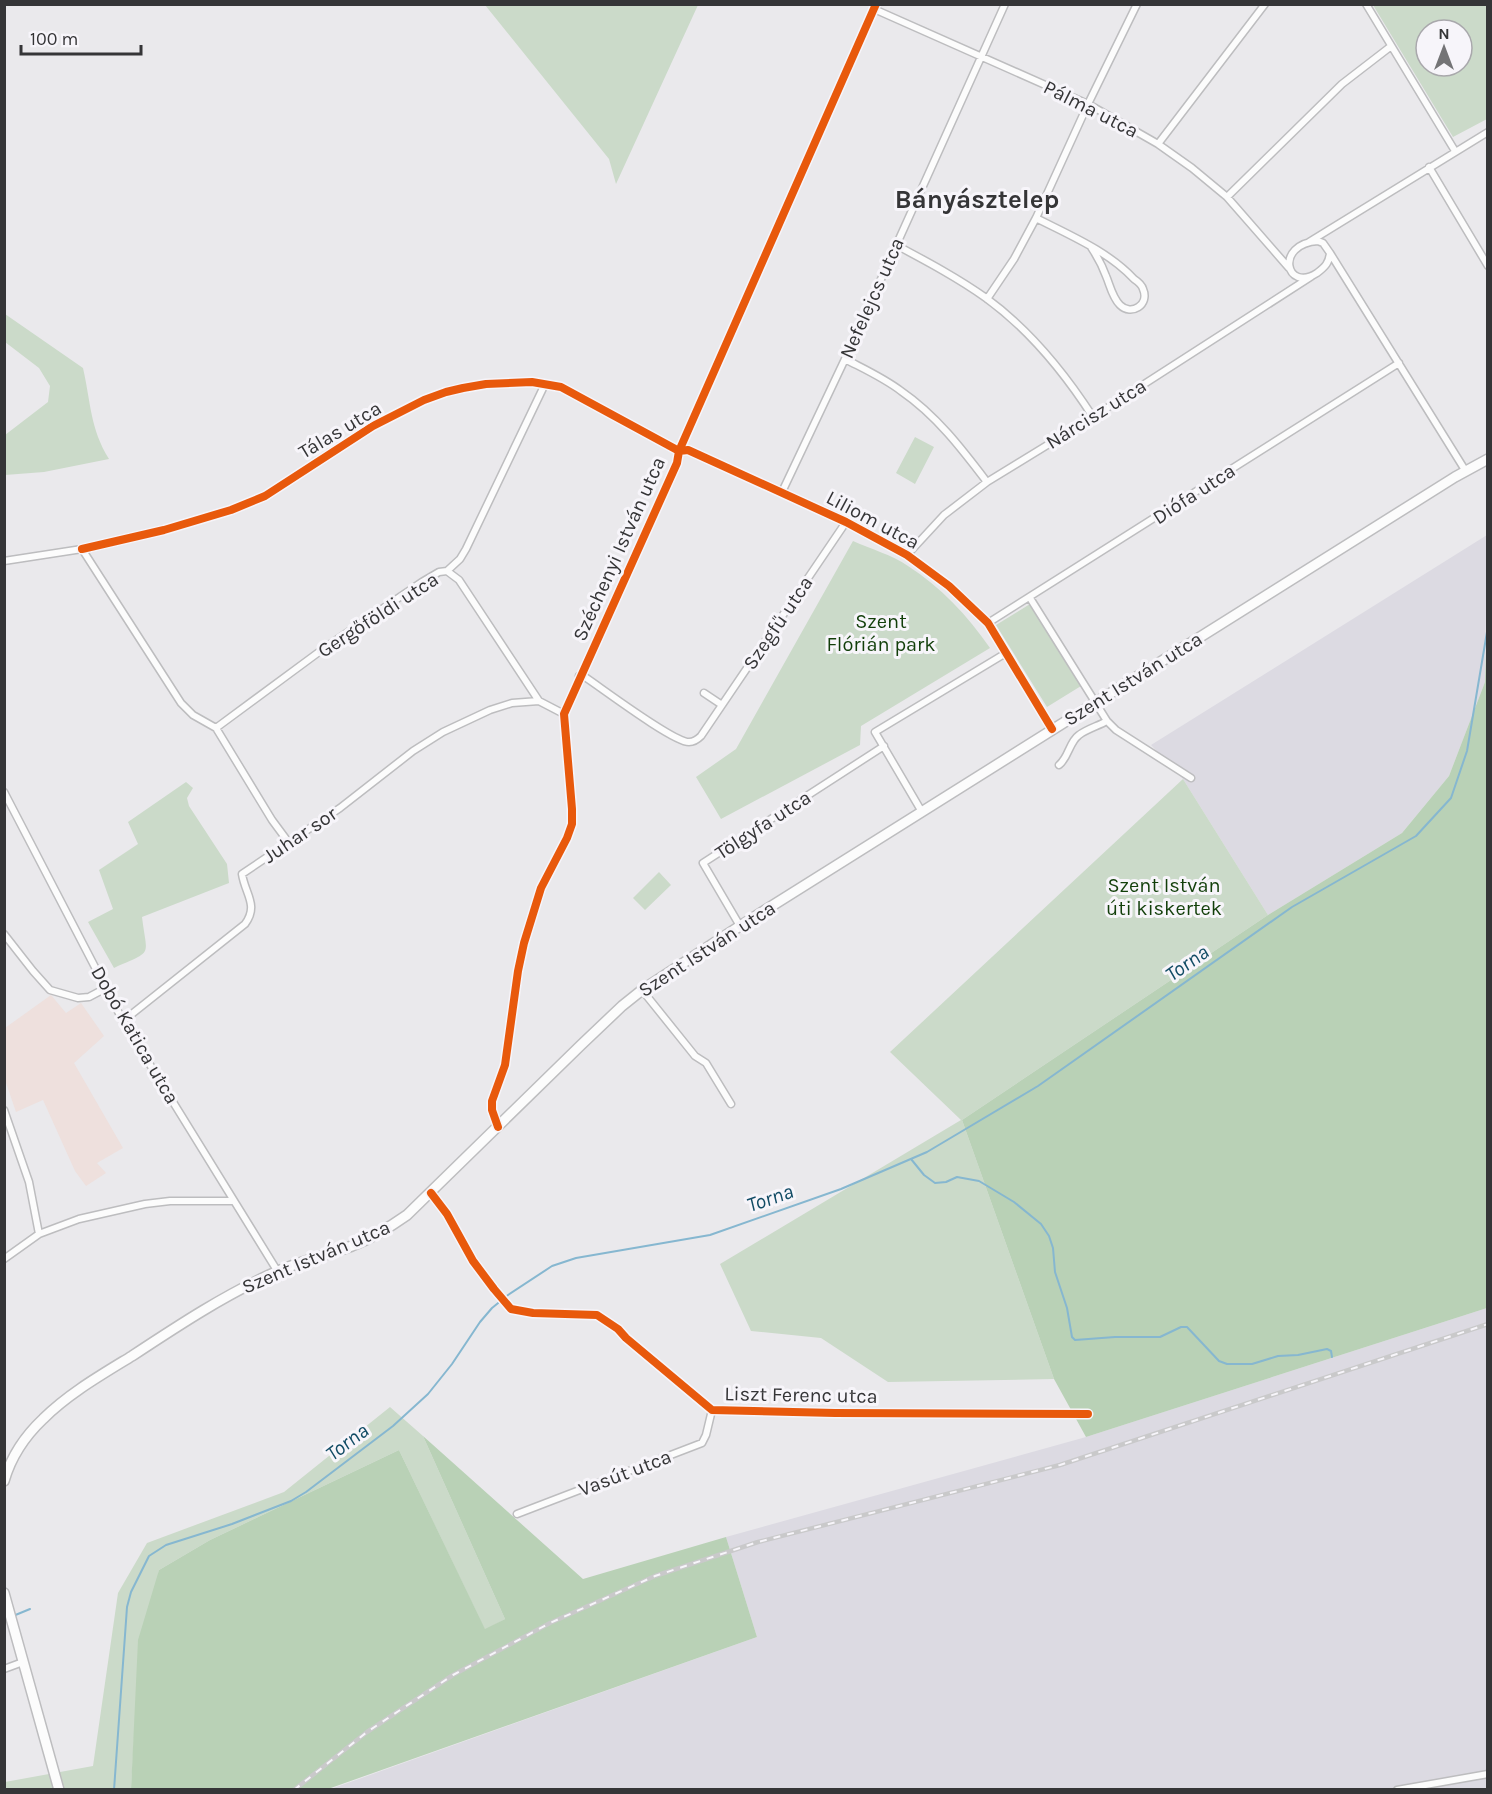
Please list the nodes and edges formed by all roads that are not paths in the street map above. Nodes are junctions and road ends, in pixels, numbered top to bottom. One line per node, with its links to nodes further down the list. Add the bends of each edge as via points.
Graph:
1 (1005, 4): 7 (street, Nefelejcs utca)
2 (1137, 4): 8 (street)
3 (1265, 4): 10 (street)
4 (1366, 4): 6 (street)
5 (875, 7): 7 (street, Pálma utca); 35 (street, Széchenyi István utca)
6 (1390, 47): 11 (street); 13 (street, via 1342,84)
7 (981, 57): 8 (street, Pálma utca); 18 (street, Nefelejcs utca)
8 (1088, 104): 10 (street, Pálma utca); 14 (street)
9 (1488, 132): 11 (street)
10 (1158, 144): 13 (street, Pálma utca)
11 (1455, 151): 12 (street)
12 (1429, 167): 15 (street); 23 (street)
13 (1227, 197): 20 (street, Pálma utca)
14 (1036, 218): 19 (street); 30 (street)
15 (1330, 229): 16 (street); 17 (street)
16 (1310, 242): 17 (street); 22 (street)
17 (1323, 243): 21 (street)
18 (896, 244): 30 (street); 31 (street, Nefelejcs utca)
19 (1091, 247): 19 (street, via 1118,264 1143,288 1144,298 1136,309 1121,307 1115,299)
20 (1278, 254): 22 (street); 25 (street, Pálma utca)
21 (1330, 254): 24 (street); 26 (street)
22 (1290, 257): 25 (street)
23 (1488, 266)
24 (1325, 267): 26 (street); 27 (street)
25 (1289, 268): 28 (street, Pálma utca)
26 (1341, 270): 32 (street)
27 (1312, 276): 28 (street); 29 (street, Nárcisz utca)
28 (1298, 277): 29 (street)
29 (1295, 287): 34 (street, Nárcisz utca)
30 (987, 299): 34 (street, via 1048,355)
31 (845, 359): 38 (street, via 878,375 926,411 948,432); 39 (street, Nefelejcs utca)
32 (1399, 363): 37 (street); 45 (street, Diófa utca)
33 (545, 384): 35 (street, Tálas utca, via 561,387); 41 (street, Tálas utca, via 486,384 446,392 374,426 257,499 199,521); 44 (street, via 466,549)
34 (1093, 417): 38 (street, Nárcisz utca)
35 (679, 451): 39 (street, Liliom utca, via 688,450); 48 (street, Széchenyi István utca, via 677,463)
36 (1488, 459): 37 (main road, Szent István utca)
37 (1466, 470): 51 (main road, Szent István utca)
38 (987, 482): 42 (street, Nárcisz utca, via 944,515)
39 (783, 492): 40 (street, Liliom utca)
40 (846, 522): 42 (street, Liliom utca); 52 (street, Szegfű utca)
41 (82, 549): 43 (street); 55 (street, via 182,702 193,715)
42 (907, 555): 46 (street, Liliom utca, via 949,586)
43 (4, 561)
44 (447, 571): 50 (street, Gergőföldi utca, via 459,580); 55 (street, Gergőföldi utca, via 439,572 392,602)
45 (1030, 598): 46 (street, Diófa utca); 51 (street)
46 (988, 623): 47 (street, Liliom utca)
47 (1006, 653): 56 (street, Liliom utca); 57 (street, via 875,732)
48 (579, 676): 52 (street, Szegfű utca, via 665,732 689,742 701,736); 53 (street, Széchenyi István utca)
49 (704, 693): 52 (street)
50 (539, 701): 53 (street, Gergőföldi utca); 62 (street, Juhar sor, via 490,710 443,732)
51 (1095, 702): 54 (street); 56 (main road, Szent István utca)
52 (722, 705)
53 (564, 714): 70 (street, Széchenyi István utca, via 572,824 541,888 524,943 505,1065 492,1101)
54 (1107, 721): 58 (street, via 1079,735); 59 (street)
55 (216, 728): 62 (street)
56 (1052, 729): 61 (main road, Szent István utca)
57 (884, 746): 61 (street); 63 (street, Tölgyfa utca, via 703,863)
58 (1059, 765)
59 (1191, 778)
60 (4, 792): 65 (street, Dobó Katica utca)
61 (922, 812): 63 (main road, Szent István utca)
62 (289, 843): 67 (street, Juhar sor, via 242,874 252,908 244,924)
63 (740, 926): 66 (main road, Szent István utca)
64 (4, 934): 65 (street, via 50,990 78,998)
65 (106, 988): 67 (street, Dobó Katica utca)
66 (642, 990): 68 (street, via 695,1056 706,1063); 70 (main road, Szent István utca)
67 (123, 1021): 72 (street, Dobó Katica utca)
68 (731, 1104)
69 (4, 1110): 73 (street, via 29,1182)
70 (498, 1127): 71 (main road, Szent István utca)
71 (431, 1193): 75 (main road, Szent István utca, via 407,1215 372,1237); 76 (street, Liszt Ferenc utca, via 473,1261 511,1309 597,1315)
72 (234, 1201): 73 (street, via 145,1204 79,1219); 75 (street, Dobó Katica utca)
73 (39, 1234): 74 (street)
74 (4, 1259)
75 (278, 1272): 78 (main road, Szent István utca, via 216,1302 63,1401 33,1430)
76 (712, 1410): 77 (street, Liszt Ferenc utca); 79 (street, Vasút utca, via 702,1443)
77 (1088, 1414)
78 (4, 1481)
79 (517, 1515)
80 (4, 1593): 81 (main road)
81 (23, 1662): 82 (street); 84 (main road)
82 (4, 1669)
83 (1488, 1774): 85 (street)
84 (59, 1790)
85 (1397, 1790)

